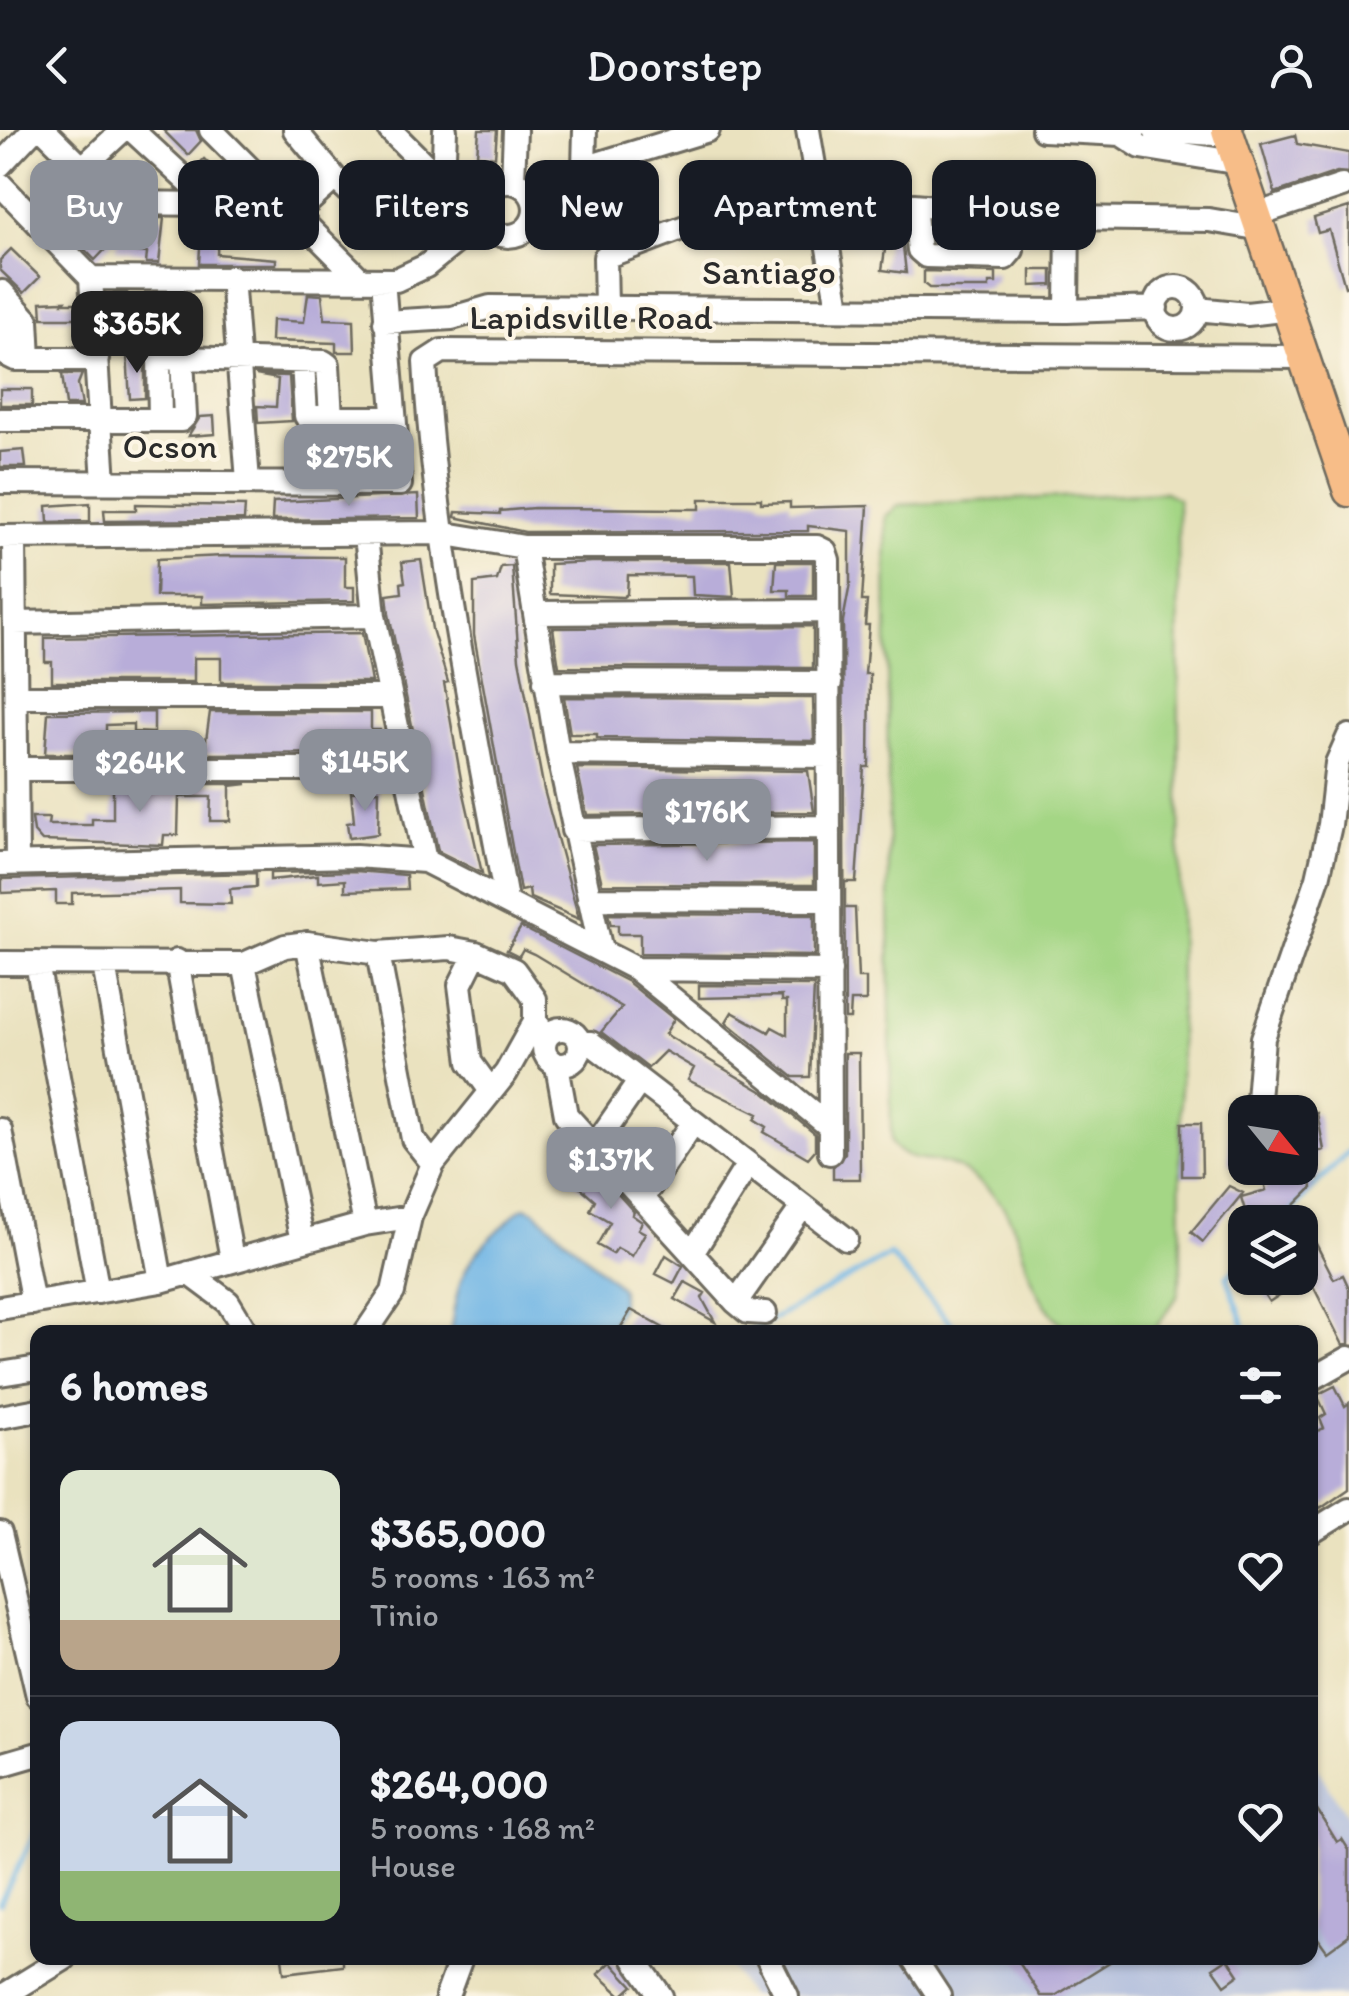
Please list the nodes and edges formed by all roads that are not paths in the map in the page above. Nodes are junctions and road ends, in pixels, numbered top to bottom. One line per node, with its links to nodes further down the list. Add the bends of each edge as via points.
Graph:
1 (33, 130): 26 (street)
2 (44, 130): 18 (street)
3 (123, 130): 19 (street)
4 (132, 130): 27 (street)
5 (211, 130): 20 (street)
6 (295, 130): 28 (street)
7 (390, 130): 21 (street)
8 (445, 130): 22 (street)
9 (516, 130): 33 (street)
10 (585, 130): 23 (street)
11 (708, 130): 24 (street)
12 (808, 130): 25 (street)
13 (1044, 130): 15 (street)
14 (1156, 130): 17 (street)
15 (1129, 132): 17 (street, via 1141,147)
16 (1232, 142): 17 (street); 39 (main road)
17 (1194, 144)
18 (74, 160)
19 (91, 160)
20 (243, 160)
21 (420, 160)
22 (444, 160)
23 (584, 160)
24 (610, 160)
25 (812, 160)
26 (0, 165)
27 (178, 173)
28 (334, 178): 29 (street); 35 (street)
29 (339, 183)
30 (0, 184): 47 (street)
31 (525, 186): 33 (street)
32 (1342, 186): 39 (street)
33 (521, 187): 34 (street); 42 (street, via 535,213 522,232)
34 (505, 188)
35 (319, 192)
36 (914, 205): 37 (street); 45 (street, via 919,250 926,256 1004,258)
37 (932, 206)
38 (1096, 218): 39 (street)
39 (1260, 221): 53 (main road)
40 (679, 229): 51 (street, via 605,258)
41 (319, 231): 49 (street)
42 (505, 234)
43 (446, 250): 49 (street, via 408,276)
44 (827, 250): 52 (street)
45 (1012, 250)
46 (1068, 250): 54 (street)
47 (92, 278): 48 (street); 57 (street)
48 (232, 278): 49 (street); 58 (street)
49 (371, 279): 55 (street)
50 (2, 293): 57 (street, via 7,355)
51 (606, 307): 52 (street, Santiago); 55 (street, Santiago, via 490,308)
52 (838, 307): 54 (street, Santiago)
53 (1290, 309): 54 (street, Santiago, via 1197,310 1186,326 1172,328 1156,308); 56 (main road)
54 (1067, 312)
55 (386, 322): 59 (street)
56 (1306, 356): 65 (main road); 66 (street, Lapidsville Road, via 442,351 426,362)
57 (97, 359): 61 (street)
58 (240, 360): 59 (street, via 302,362 306,416); 61 (street, via 160,358 160,420); 62 (street)
59 (393, 418): 62 (street, Ocson, via 400,484)
60 (0, 420): 61 (street)
61 (100, 420): 64 (street)
62 (248, 481): 64 (street, Ocson)
63 (0, 482): 64 (street, Ocson)
64 (104, 482)
65 (1349, 491)
66 (440, 533): 67 (street); 69 (street); 88 (street, Lapidsville Road)
67 (366, 535): 68 (street); 72 (street)
68 (7, 537): 73 (street)
69 (524, 547): 70 (street, via 817,547 828,560); 71 (street)
70 (828, 610): 71 (street); 75 (street)
71 (534, 614): 74 (street)
72 (374, 616): 73 (street); 77 (street)
73 (15, 623): 76 (street)
74 (546, 682): 75 (street); 79 (street)
75 (830, 684): 80 (street)
76 (17, 697): 77 (street); 81 (street)
77 (390, 697): 82 (street)
78 (1349, 736): 106 (street, via 1337,763 1318,878 1263,1038)
79 (558, 754): 80 (street); 84 (street)
80 (829, 756): 83 (street)
81 (17, 769): 82 (street); 86 (street)
82 (405, 769): 85 (street)
83 (829, 828): 84 (street); 89 (street)
84 (574, 830): 87 (street)
85 (425, 861): 86 (street, via 356,856); 88 (street)
86 (8, 863)
87 (589, 899): 89 (street); 91 (street)
88 (506, 900): 91 (street)
89 (829, 900): 100 (street)
90 (307, 943): 93 (street); 97 (street); 117 (street)
91 (601, 951): 99 (street)
92 (476, 952): 93 (street); 101 (street, via 514,970 535,999); 105 (street, via 460,985 470,1062)
93 (378, 953): 112 (street, via 413,1140)
94 (176, 961): 97 (street); 98 (street); 121 (street)
95 (37, 962): 96 (street); 98 (street); 124 (street)
96 (0, 963)
97 (244, 964): 119 (street)
98 (104, 965): 123 (street)
99 (636, 969): 100 (street); 108 (street)
100 (830, 971): 108 (street)
101 (541, 1029): 102 (street, via 571,1031); 103 (street, via 546,1058); 105 (street)
102 (579, 1041): 103 (street, via 579,1054); 104 (street, via 591,1043)
103 (558, 1066): 110 (street, via 566,1116)
104 (639, 1082): 107 (street); 110 (street)
105 (491, 1090): 112 (street)
106 (1258, 1095)
107 (693, 1123): 113 (street); 114 (street)
108 (830, 1126): 111 (street)
109 (0, 1130): 126 (street)
110 (594, 1147): 114 (street)
111 (830, 1152)
112 (434, 1164): 116 (street)
113 (748, 1164): 115 (street); 120 (street)
114 (642, 1197): 120 (street)
115 (803, 1206): 118 (street); 125 (street)
116 (410, 1217): 117 (street); 130 (street, via 393,1292)
117 (364, 1224): 119 (street)
118 (846, 1239)
119 (302, 1240): 121 (street)
120 (693, 1252): 125 (street)
121 (232, 1259): 122 (street)
122 (190, 1272): 123 (street); 129 (street, via 228,1302)
123 (161, 1282): 124 (street)
124 (98, 1292): 126 (street)
125 (736, 1302): 128 (street, via 748,1312)
126 (33, 1303): 127 (street)
127 (0, 1308)
128 (765, 1313)
129 (242, 1325)
130 (371, 1325)
131 (1349, 1358): 134 (street)
132 (30, 1369): 133 (street)
133 (0, 1374)
134 (1318, 1375)
135 (30, 1411): 136 (street)
136 (0, 1417)
137 (1349, 1509): 138 (street)
138 (1318, 1529)
139 (0, 1532): 140 (street)
140 (30, 1661)
141 (30, 1756): 142 (street)
142 (0, 1765)
143 (53, 1965): 148 (street)
144 (458, 1965): 149 (street)
145 (639, 1965): 150 (street)
146 (771, 1965): 151 (street)
147 (919, 1965): 152 (street)
148 (3, 1996)
149 (447, 1996)
150 (661, 1996)
151 (786, 1996)
152 (939, 1996)

